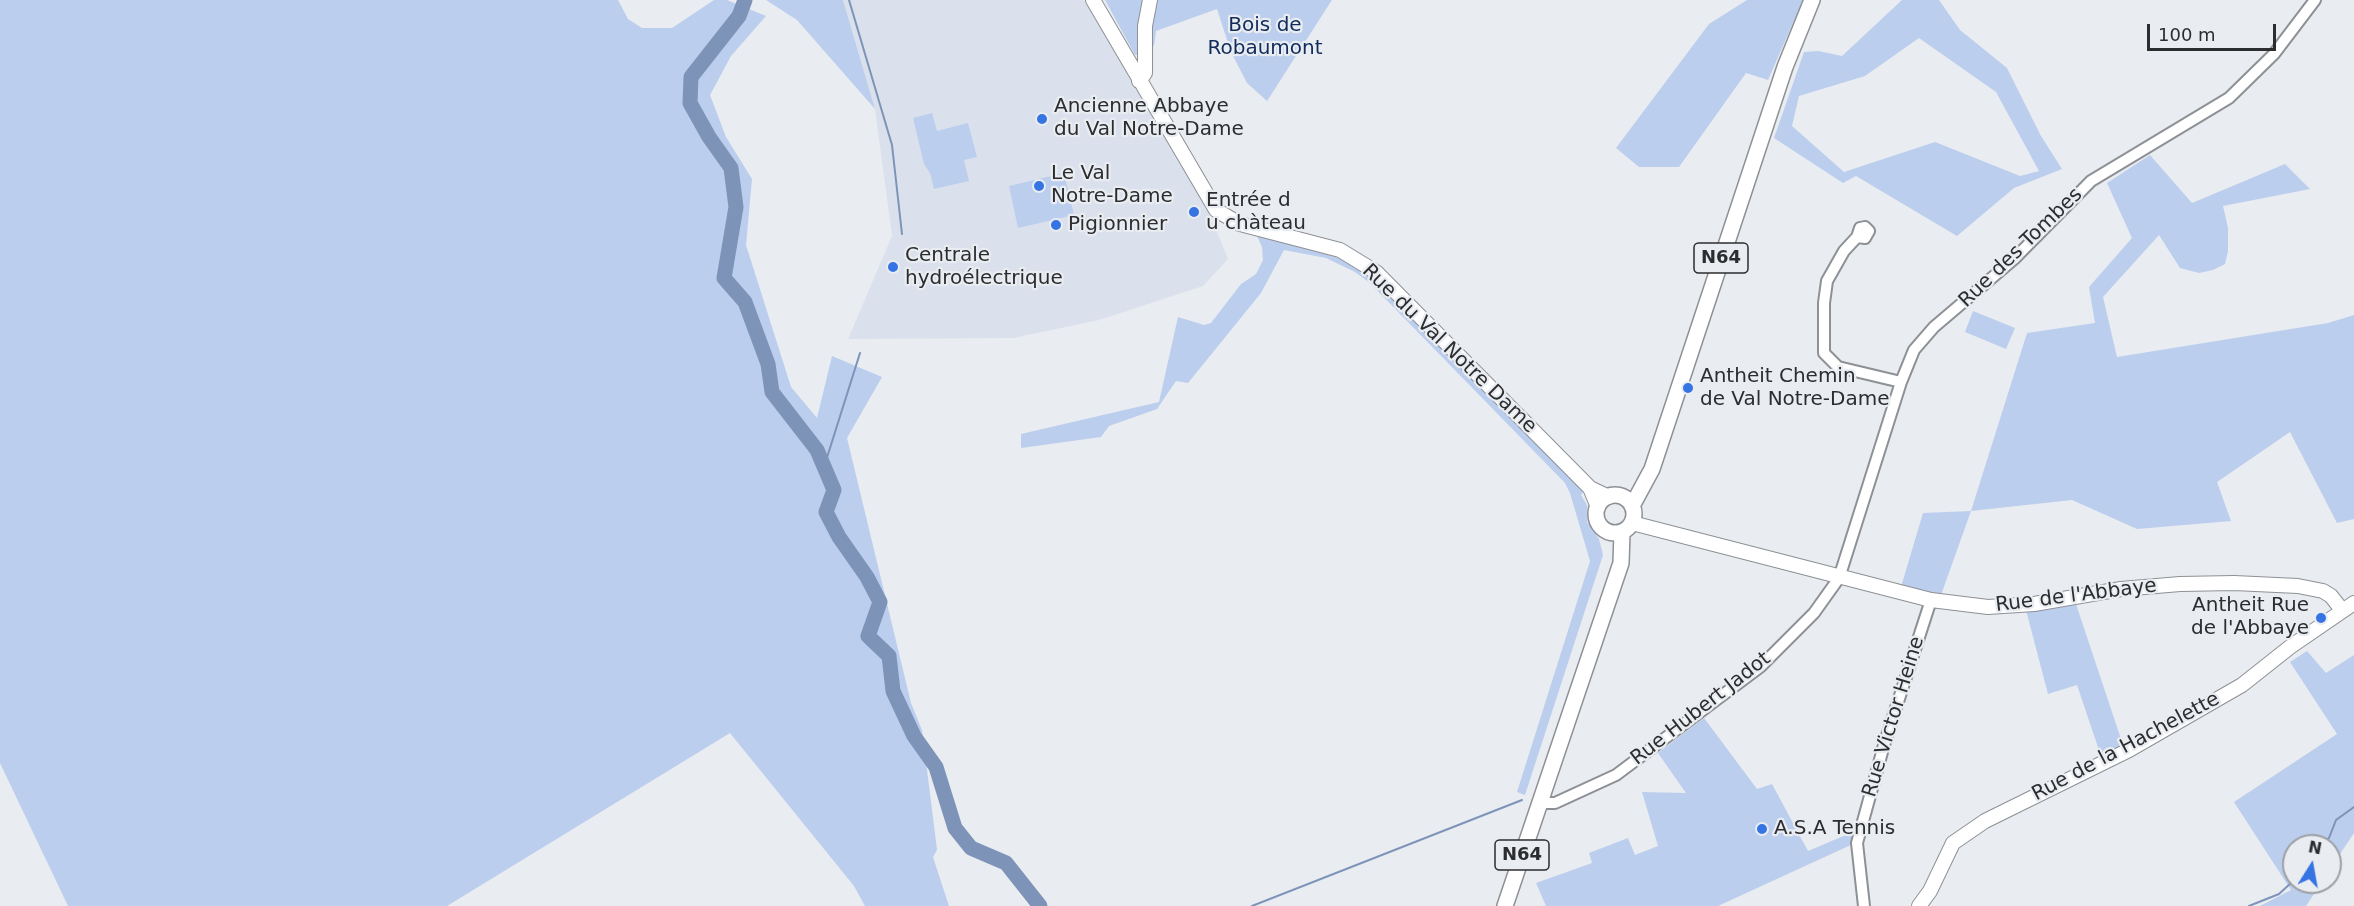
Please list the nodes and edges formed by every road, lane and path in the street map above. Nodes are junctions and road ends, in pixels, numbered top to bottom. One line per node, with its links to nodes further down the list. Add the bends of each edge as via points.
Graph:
1 (1093, 0): 5 (street, Rue du Val Notre Dame)
2 (1150, 0): 5 (street, via 1145,26 1145,73)
3 (1812, 0): 8 (main road, N64, via 1785,67)
4 (2315, 0): 7 (street, Rue des Tombes, via 2274,54 2229,98 2091,181 2014,259 1934,327 1914,350)
5 (1139, 81): 9 (street, Rue du Val Notre Dame, via 1216,210 1240,224 1340,250 1376,272 1590,488)
6 (1857, 237): 7 (street, via 1827,281 1824,353 1838,367)
7 (1901, 382): 12 (street, Rue des Tombes)
8 (1658, 449): 9 (main road, N64, via 1641,473); 10 (main road, N64)
9 (1609, 500): 10 (main road); 11 (main road, N64, via 1598,522)
10 (1632, 506): 11 (main road, N64)
11 (1621, 529): 12 (street, Rue de l'Abbaye); 15 (main road, N64, via 1604,609)
12 (1839, 578): 13 (street, Rue de l'Abbaye); 15 (street, Rue Hubert Jadot, via 1814,613 1760,667 1661,743 1616,775 1555,803)
13 (1930, 600): 14 (street, Rue de l'Abbaye, via 2000,606 2133,588 2234,583 2323,591); 17 (street, Rue Victor Heine, via 1857,843)
14 (2348, 607): 18 (street, Rue de la Hachelette, via 2242,685 2129,750 1985,820 1953,843)
15 (1539, 804): 16 (main road, N64)
16 (1505, 906)
17 (1864, 906)
18 (1919, 906)

